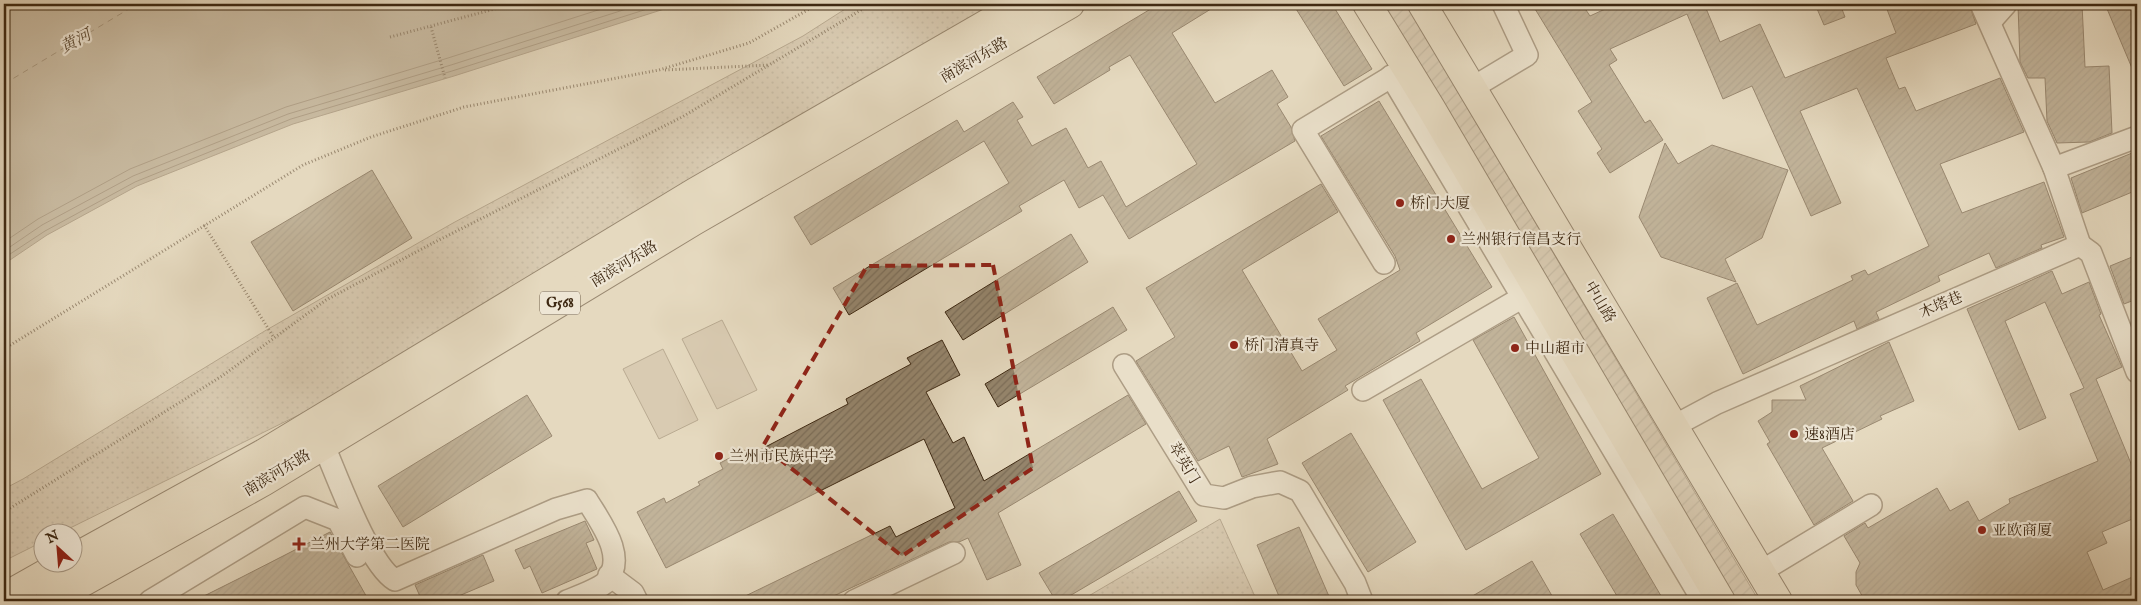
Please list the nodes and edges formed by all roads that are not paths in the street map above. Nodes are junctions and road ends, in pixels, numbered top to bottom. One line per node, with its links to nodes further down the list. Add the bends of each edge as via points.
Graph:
1 (1021, 4): 21 (main road, 南滨河东路 / G568, via 694,192 264,453)
2 (1070, 4): 19 (main road, 南滨河东路 / G568, via 719,206)
3 (1367, 4): 8 (main road)
4 (1422, 4): 9 (main road, 中山路)
5 (1502, 4): 9 (street, via 1527,55)
6 (2006, 4): 7 (street)
7 (1986, 13): 11 (street)
8 (1399, 72): 13 (street, via 1303,130); 14 (main road)
9 (1472, 88): 18 (main road, 中山路)
10 (2137, 138): 11 (street)
11 (2054, 168): 12 (street)
12 (2080, 245): 16 (street, via 2091,253); 18 (street, 木塔巷, via 1716,403)
13 (1384, 263)
14 (1530, 293): 17 (street); 34 (street); 35 (main road)
15 (1124, 364): 33 (street, 萃英门, via 1204,495 1224,498 1252,487 1280,482 1300,491 1355,583)
16 (2137, 372)
17 (1363, 390)
18 (1674, 426): 25 (main road, 中山路)
19 (324, 446): 26 (street, via 370,549 388,576 395,580 556,509 587,500 606,530 612,549 614,558); 28 (main road, 南滨河东路 / G568)
20 (1871, 505): 25 (street)
21 (82, 553)
22 (954, 553): 32 (street)
23 (357, 556): 29 (street, via 338,520 305,507)
24 (48, 572): 27 (main road)
25 (1760, 572): 36 (main road, 中山路)
26 (609, 575): 30 (street, via 605,582); 31 (street, via 633,593)
27 (4, 597)
28 (49, 601)
29 (150, 601)
30 (567, 601)
31 (637, 601)
32 (854, 601)
33 (1362, 601)
34 (1703, 601)
35 (1721, 601)
36 (1778, 601)

